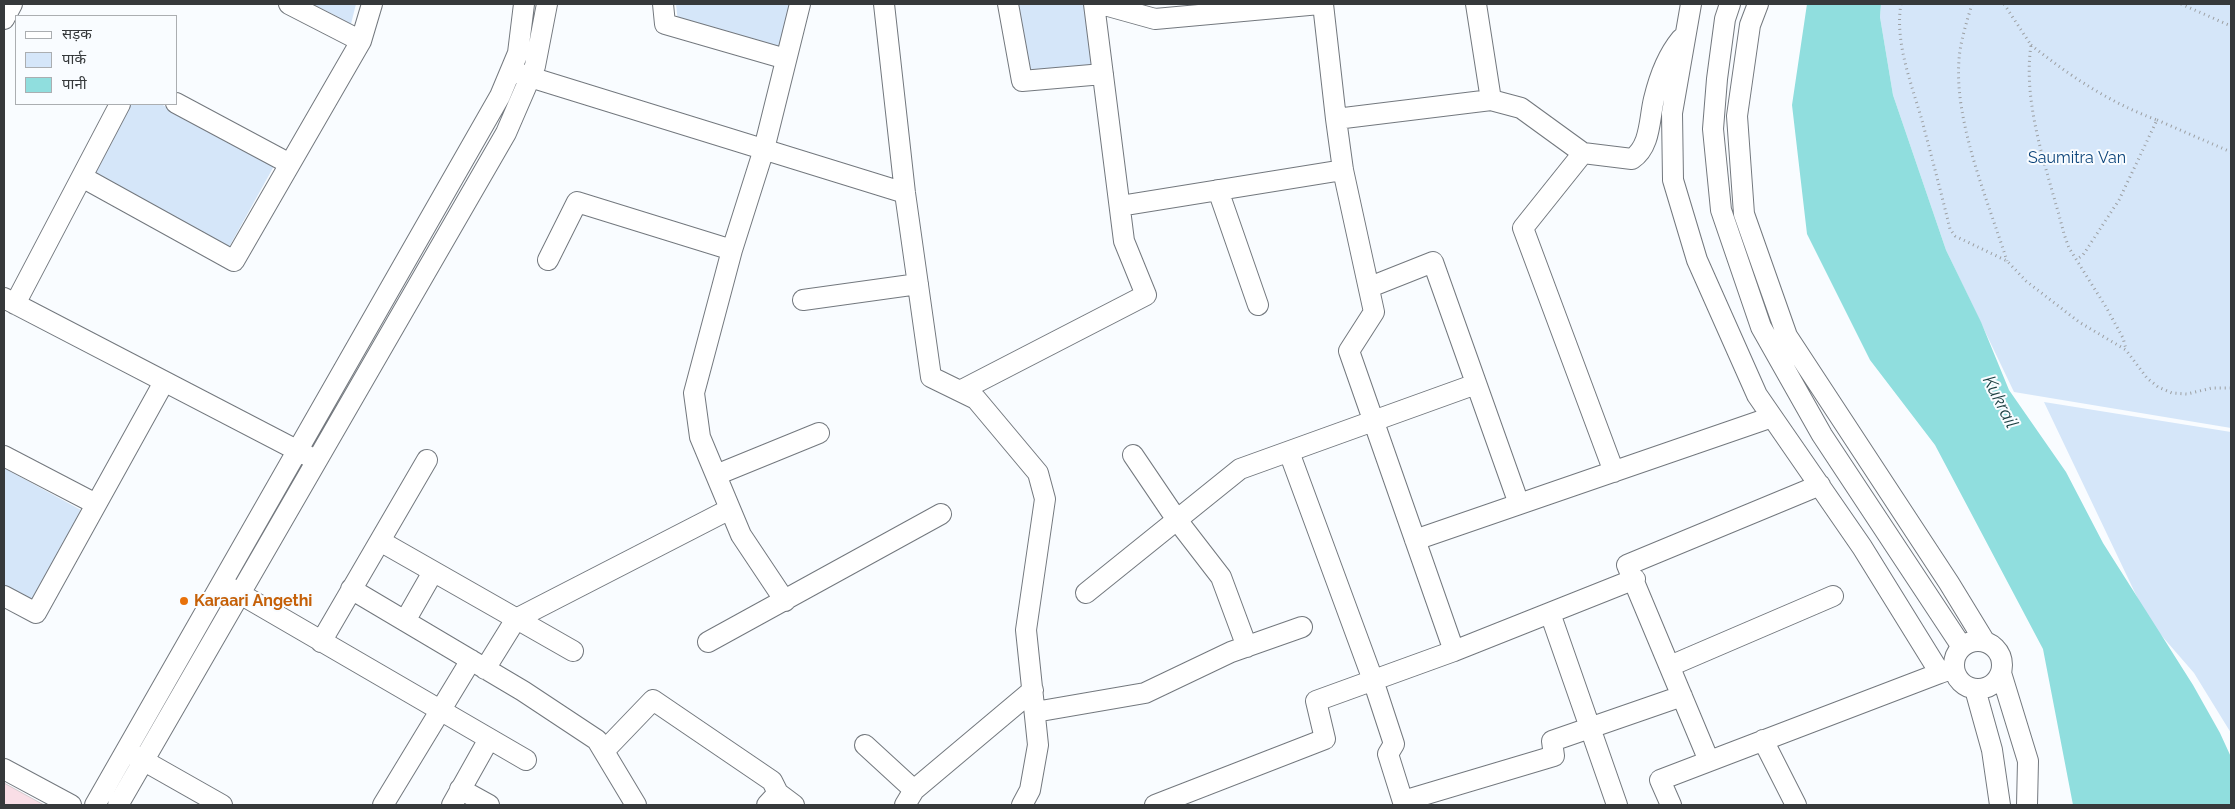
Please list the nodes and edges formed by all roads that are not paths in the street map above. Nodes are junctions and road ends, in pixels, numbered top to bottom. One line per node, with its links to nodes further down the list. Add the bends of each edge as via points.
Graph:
1 (12, 4): 17 (street)
2 (289, 4): 19 (street)
3 (372, 4): 19 (street)
4 (524, 4): 21 (street, via 518,53)
5 (547, 4): 23 (street)
6 (664, 4): 20 (street, via 665,24)
7 (800, 4): 20 (street)
8 (884, 4): 34 (street)
9 (1008, 4): 22 (street, via 1022,81)
10 (1094, 4): 22 (street)
11 (1101, 4): 12 (street, via 1155,19)
12 (1322, 4): 27 (street)
13 (1476, 4): 24 (street)
14 (1691, 4): 18 (street)
15 (1730, 4): 82 (street, via 1722,36 1713,129 1721,210 1760,327 1822,435)
16 (1758, 4): 80 (street, via 1750,24 1737,116 1744,214 1787,336)
17 (4, 19)
18 (1686, 33): 29 (street, via 1670,53 1640,153 1632,158); 46 (street, via 1672,113 1673,180 1697,260 1757,395)
19 (361, 40): 30 (street)
20 (786, 59): 28 (street)
21 (510, 71): 23 (street); 49 (street, via 500,96)
22 (1104, 74): 35 (street)
23 (530, 77): 28 (street); 54 (street, via 506,133)
24 (1491, 100): 27 (street); 29 (street, via 1522,108)
25 (178, 104): 30 (street)
26 (119, 105): 32 (street)
27 (1336, 119): 31 (street)
28 (764, 149): 34 (street); 36 (street)
29 (1583, 152): 55 (street, via 1523,228)
30 (290, 164): 32 (street, via 234,261)
31 (1344, 170): 33 (street); 39 (street)
32 (82, 177): 41 (street)
33 (1218, 190): 35 (street); 42 (street)
34 (905, 193): 38 (street)
35 (1120, 206): 45 (street, via 1124,241 1146,295)
36 (732, 250): 37 (street, via 577,202); 56 (street, via 694,393 700,438)
37 (548, 260)
38 (918, 284): 40 (street); 45 (street, via 931,377)
39 (1370, 287): 44 (street, via 1433,262); 47 (street, via 1374,312 1349,351)
40 (804, 300)
41 (10, 302): 43 (street)
42 (1258, 305)
43 (164, 382): 49 (street); 58 (street)
44 (1476, 384): 47 (street); 59 (street)
45 (960, 391): 90 (street, via 976,399 1038,472 1045,500 1026,630)
46 (1772, 418): 55 (street); 57 (street)
47 (1373, 421): 50 (street); 63 (street)
48 (819, 433): 56 (street)
49 (297, 451): 54 (street); 67 (street)
50 (1289, 452): 62 (street, via 1240,469); 89 (street)
51 (1133, 455): 62 (street)
52 (4, 456): 58 (street)
53 (427, 460): 64 (street)
54 (317, 461): 70 (street)
55 (1614, 472): 59 (street)
56 (716, 475): 60 (street)
57 (1820, 485): 66 (street, via 1627,566); 87 (street)
58 (96, 504): 71 (street, via 36,613)
59 (1519, 504): 63 (street)
60 (730, 509): 73 (street, via 741,535); 75 (street)
61 (941, 514): 73 (street)
62 (1176, 520): 69 (street); 81 (street, via 1222,577)
63 (1415, 540): 84 (street)
64 (380, 541): 65 (street); 68 (street)
65 (433, 572): 75 (street); 76 (street)
66 (1634, 579): 74 (street); 86 (street)
67 (221, 583): 70 (street); 99 (street)
68 (352, 590): 76 (street); 78 (street)
69 (1086, 593)
70 (240, 595): 78 (street); 102 (street)
71 (4, 596)
72 (1833, 596): 86 (street)
73 (785, 601): 79 (street)
74 (1550, 613): 84 (street); 95 (street)
75 (516, 619): 83 (street); 85 (street)
76 (405, 621): 85 (street)
77 (1302, 627): 81 (street)
78 (321, 642): 93 (street)
79 (708, 642)
80 (1984, 642): 82 (street, via 1977,641); 88 (street, via 1998,651)
81 (1247, 647): 94 (street, via 1145,693)
82 (1962, 647): 87 (street)
83 (573, 651)
84 (1454, 651): 89 (street)
85 (478, 664): 93 (street); 100 (street, via 597,740)
86 (1670, 666): 92 (street)
87 (1947, 671): 91 (street); 97 (street)
88 (2001, 673): 91 (street, via 1991,686); 122 (street, via 2028,761)
89 (1373, 680): 108 (street, via 1394,744 1388,754); 117 (street, via 1316,701 1325,739)
90 (1032, 690): 94 (street); 106 (street)
91 (1975, 690): 121 (street, via 1992,750)
92 (1682, 696): 95 (street); 103 (street)
93 (440, 711): 96 (street); 113 (street)
94 (1035, 712): 116 (street, via 1038,745 1030,790)
95 (1590, 728): 108 (street, via 1552,741 1554,756); 118 (street)
96 (489, 739): 101 (street); 105 (street)
97 (1763, 740): 103 (street); 120 (street)
98 (865, 745): 106 (street)
99 (126, 750): 102 (street); 110 (street)
100 (604, 751): 107 (street, via 653,700 772,781); 115 (street)
101 (526, 760)
102 (144, 761): 111 (street); 112 (street)
103 (1709, 761): 119 (street, via 1660,780)
104 (4, 769): 109 (street)
105 (456, 797): 114 (street)
106 (910, 797)
107 (780, 801)
108 (1403, 803)
109 (71, 805)
110 (95, 805)
111 (118, 805)
112 (222, 805)
113 (383, 805)
114 (489, 805)
115 (636, 805)
116 (1022, 805)
117 (1155, 805)
118 (1617, 805)
119 (1671, 805)
120 (1796, 805)
121 (2000, 805)
122 (2027, 805)

